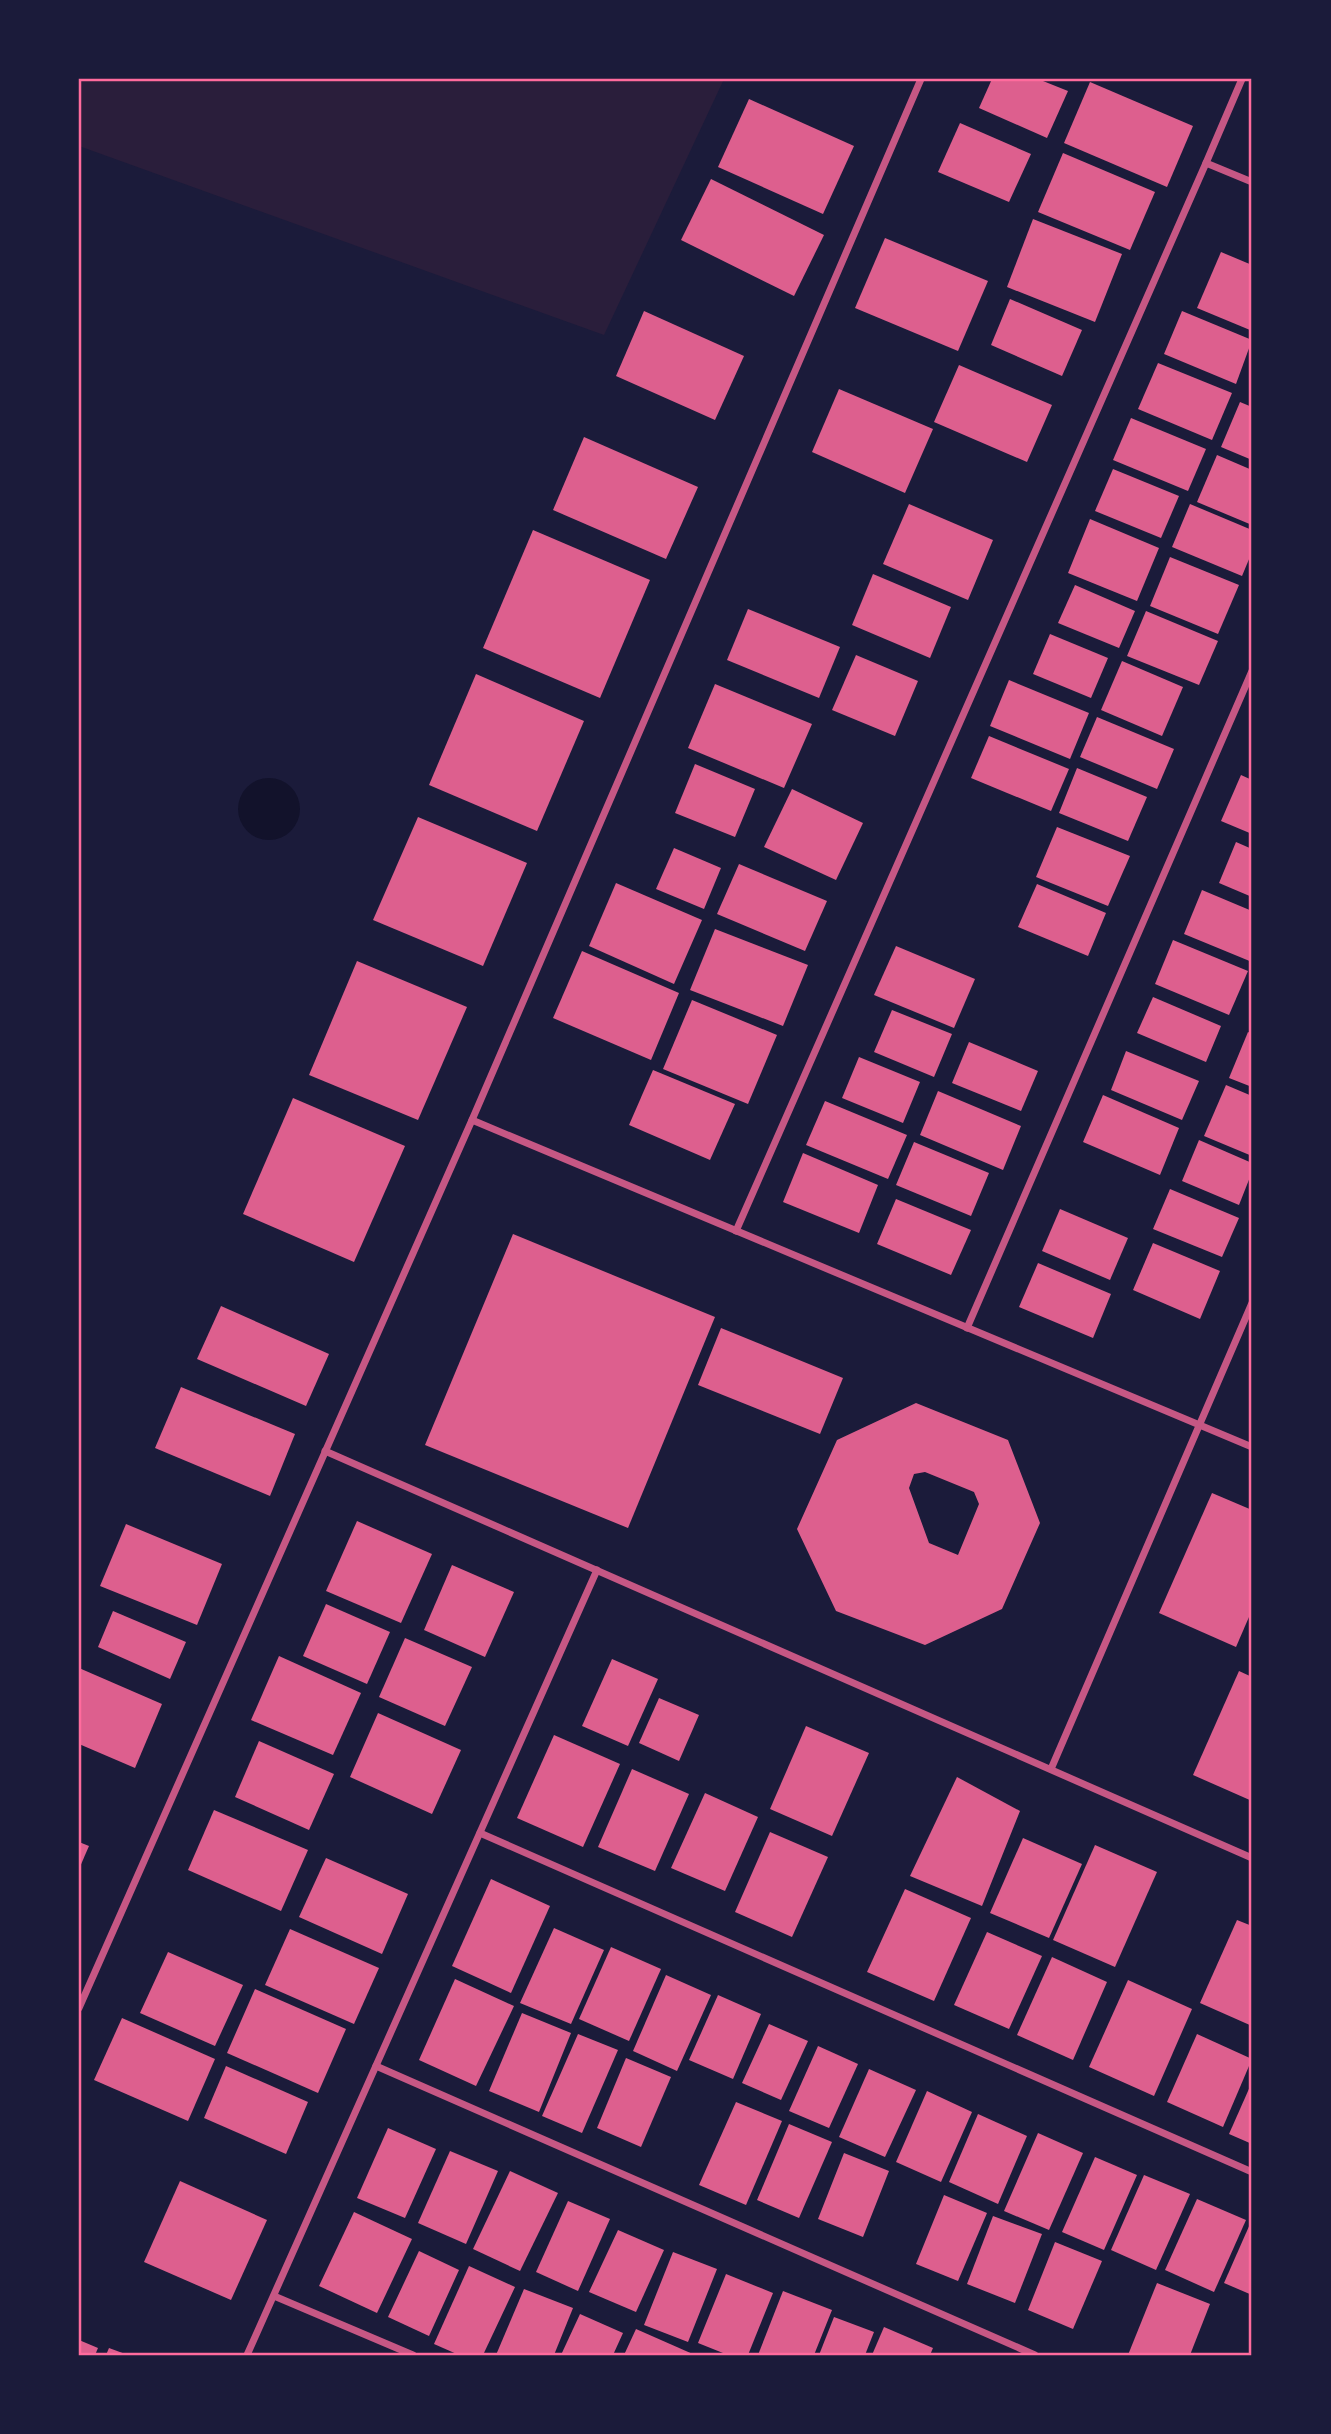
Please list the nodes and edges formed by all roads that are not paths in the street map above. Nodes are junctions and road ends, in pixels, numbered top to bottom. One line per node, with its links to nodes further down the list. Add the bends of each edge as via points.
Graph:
1 (921, 79): 6 (street)
2 (1242, 79): 3 (street)
3 (1206, 163): 4 (street); 7 (street)
4 (1252, 182)
5 (1252, 671): 9 (street)
6 (472, 1120): 7 (street); 12 (street)
7 (736, 1231): 9 (street)
8 (1252, 1303): 10 (street)
9 (967, 1328): 10 (street)
10 (1199, 1425): 11 (street); 14 (street)
11 (1252, 1447)
12 (325, 1451): 13 (street); 17 (street)
13 (597, 1570): 14 (street); 15 (street)
14 (1051, 1769): 16 (street)
15 (480, 1833): 18 (street); 19 (street)
16 (1252, 1858)
17 (79, 2008)
18 (376, 2066): 20 (street); 23 (street)
19 (1252, 2172)
20 (274, 2296): 21 (street); 22 (street)
21 (247, 2355)
22 (413, 2355)
23 (1035, 2355)

